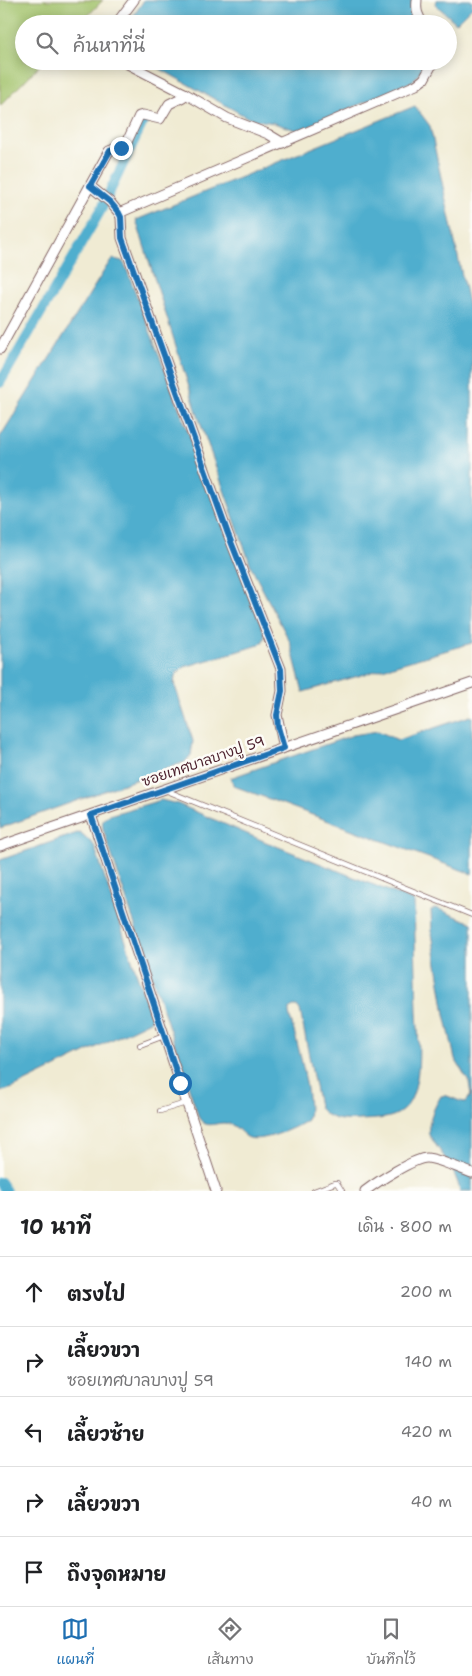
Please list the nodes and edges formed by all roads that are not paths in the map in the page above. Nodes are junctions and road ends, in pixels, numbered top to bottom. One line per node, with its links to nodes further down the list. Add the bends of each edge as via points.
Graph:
1 (134, 0): 3 (street)
2 (417, 0): 4 (street)
3 (123, 15)
4 (418, 15)
5 (139, 70): 7 (street)
6 (428, 70): 8 (street, via 420,82)
7 (184, 93): 8 (street, via 227,118); 9 (street, via 169,104 160,119 139,116 126,144 110,151)
8 (283, 143): 10 (street)
9 (90, 186): 10 (street); 11 (street)
10 (119, 213): 13 (street, via 122,238 228,534 281,669 282,691 277,715)
11 (0, 349)
12 (472, 683): 13 (street, ซอยเทศบาลบางปู 59)
13 (284, 748): 14 (street, ซอยเทศบาลบางปู 59)
14 (163, 790): 15 (street, ซอยเทศบาลบางปู 59); 17 (lane)
15 (91, 815): 16 (street, ซอยเทศบาลบางปู 59); 18 (street)
16 (0, 846)
17 (472, 915)
18 (164, 1036): 19 (lane); 20 (street)
19 (140, 1045)
20 (186, 1103): 21 (lane); 23 (street)
21 (160, 1111)
22 (472, 1173): 26 (street, via 427,1158 386,1176)
23 (216, 1191)
24 (314, 1191): 25 (lane, via 335,1183)
25 (342, 1191)
26 (365, 1191)

